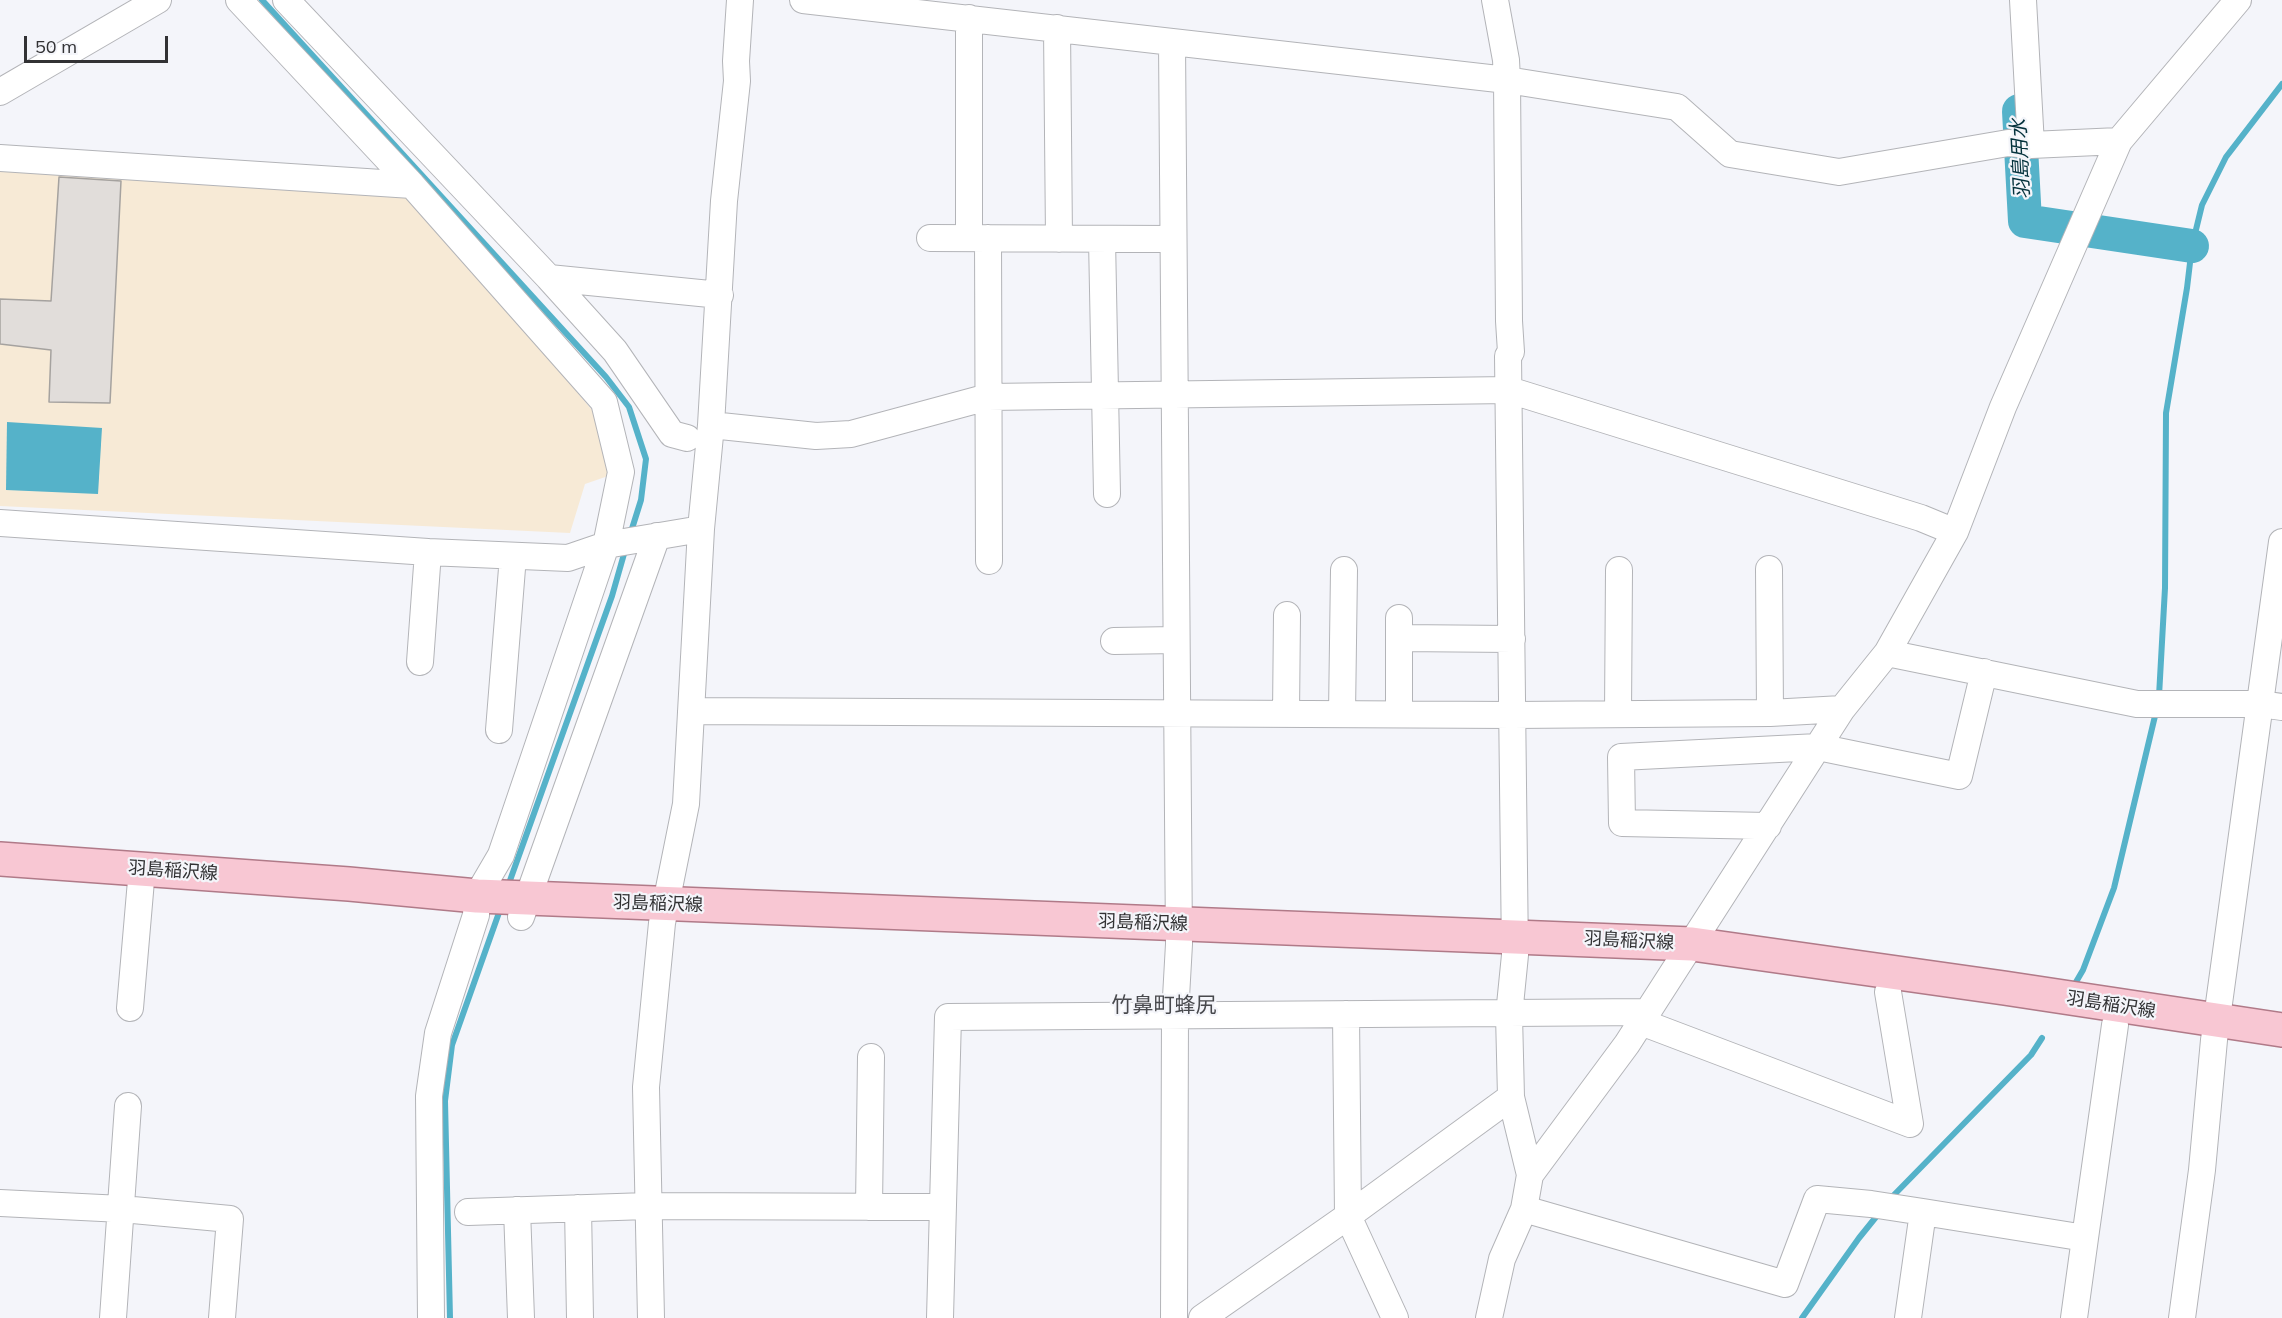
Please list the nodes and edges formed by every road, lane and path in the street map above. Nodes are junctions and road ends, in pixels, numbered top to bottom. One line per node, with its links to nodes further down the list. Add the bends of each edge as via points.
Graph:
1 (158, 0): 13 (street)
2 (239, 0): 17 (street)
3 (286, 0): 23 (street)
4 (740, 0): 24 (street)
5 (803, 0): 9 (street)
6 (1494, 0): 12 (street)
7 (2023, 0): 15 (street)
8 (2238, 0): 14 (street)
9 (969, 18): 10 (street); 19 (street)
10 (1057, 28): 11 (street); 20 (street)
11 (1172, 42): 12 (street); 22 (street)
12 (1507, 80): 15 (street, via 1677,107 1730,154 1839,172); 25 (street)
13 (0, 92)
14 (2119, 141): 15 (street); 34 (street, via 2003,407)
15 (2023, 144)
16 (0, 158): 17 (street)
17 (412, 185): 35 (street, via 604,402 621,472)
18 (930, 238): 19 (street)
19 (979, 238): 20 (street); 28 (street)
20 (1059, 239): 21 (street)
21 (1102, 239): 22 (street); 26 (street)
22 (1173, 239): 27 (street)
23 (549, 278): 24 (street); 30 (street, via 615,351 672,434)
24 (720, 295): 29 (street)
25 (1509, 390): 27 (street); 34 (street, via 1921,518); 45 (street)
26 (1105, 395): 27 (street); 28 (street); 31 (street)
27 (1174, 396): 44 (street)
28 (988, 397): 29 (street, via 851,434 816,436); 39 (street)
29 (711, 425): 33 (street)
30 (687, 438)
31 (1107, 494)
32 (0, 523): 37 (street)
33 (701, 529): 35 (street); 52 (street)
34 (1955, 532): 47 (street)
35 (630, 541): 38 (street, via 568,558); 66 (street); 66 (street, via 501,855)
36 (2282, 542): 50 (street)
37 (428, 552): 38 (street); 48 (street)
38 (513, 556): 60 (street)
39 (989, 561)
40 (1768, 569): 53 (street)
41 (1344, 570): 56 (street)
42 (1619, 570): 58 (street)
43 (1287, 615): 55 (street)
44 (1176, 639): 46 (street); 54 (street)
45 (1512, 639): 57 (street, via 1399,628); 59 (street)
46 (1114, 640)
47 (1887, 652): 49 (street); 51 (street)
48 (420, 662)
49 (1984, 672): 50 (street, via 2137,704); 61 (street, via 1959,776)
50 (2271, 706): 79 (street)
51 (1842, 709): 53 (street); 61 (street)
52 (691, 711): 54 (street); 67 (street, via 686,804)
53 (1770, 713): 58 (street)
54 (1177, 714): 55 (street); 68 (street)
55 (1286, 714): 56 (street)
56 (1342, 714): 57 (street)
57 (1399, 714): 59 (street)
58 (1618, 714): 59 (street)
59 (1512, 715): 69 (street)
60 (500, 730)
61 (1818, 747): 62 (street); 62 (street, via 1621,757 1622,823)
62 (1768, 826): 70 (street)
63 (0, 859): 65 (main road, 羽島稲沢線)
64 (0, 879): 65 (main road, 羽島稲沢線)
65 (141, 879): 66 (main road, 羽島稲沢線); 72 (street)
66 (501, 906): 67 (main road, 羽島稲沢線); 99 (street, via 438,1033 429,1096)
67 (664, 914): 68 (main road, 羽島稲沢線); 86 (street, via 646,1087)
68 (1178, 934): 69 (main road, 羽島稲沢線); 74 (street)
69 (1515, 946): 70 (main road, 羽島稲沢線); 75 (street)
70 (1686, 955): 71 (main road, 羽島稲沢線); 76 (street); 79 (main road, 羽島稲沢線, via 2004,988)
71 (1888, 992): 76 (street, via 1910,1124); 77 (main road, 羽島稲沢線)
72 (129, 1008)
73 (1347, 1014): 74 (street); 75 (street); 95 (street)
74 (1175, 1015): 88 (street, via 948,1017); 104 (street)
75 (1509, 1015): 76 (street); 82 (street)
76 (1645, 1017): 84 (street)
77 (2115, 1025): 79 (main road, 羽島稲沢線); 96 (street)
78 (2282, 1030): 79 (main road, 羽島稲沢線)
79 (2216, 1031): 80 (main road, 羽島稲沢線); 110 (street)
80 (2282, 1050)
81 (871, 1057): 87 (street)
82 (1511, 1097): 84 (street); 95 (street)
83 (128, 1106): 90 (street)
84 (1530, 1175): 91 (street)
85 (0, 1203): 90 (street)
86 (647, 1206): 87 (street); 89 (street); 102 (street)
87 (869, 1207): 88 (street)
88 (943, 1207): 103 (street)
89 (578, 1208): 92 (street); 101 (street)
90 (122, 1209): 97 (street); 98 (street, via 230,1219)
91 (1524, 1209): 94 (street, via 1785,1284 1817,1199); 107 (street, via 1502,1259)
92 (517, 1210): 93 (street); 100 (street)
93 (468, 1212)
94 (1923, 1212): 96 (street); 108 (street)
95 (1348, 1216): 105 (street); 106 (street)
96 (2085, 1238): 109 (street)
97 (113, 1318)
98 (222, 1318)
99 (431, 1318)
100 (521, 1318)
101 (580, 1318)
102 (651, 1318)
103 (940, 1318)
104 (1174, 1318)
105 (1202, 1318)
106 (1395, 1318)
107 (1489, 1318)
108 (1908, 1318)
109 (2074, 1318)
110 (2182, 1318)

